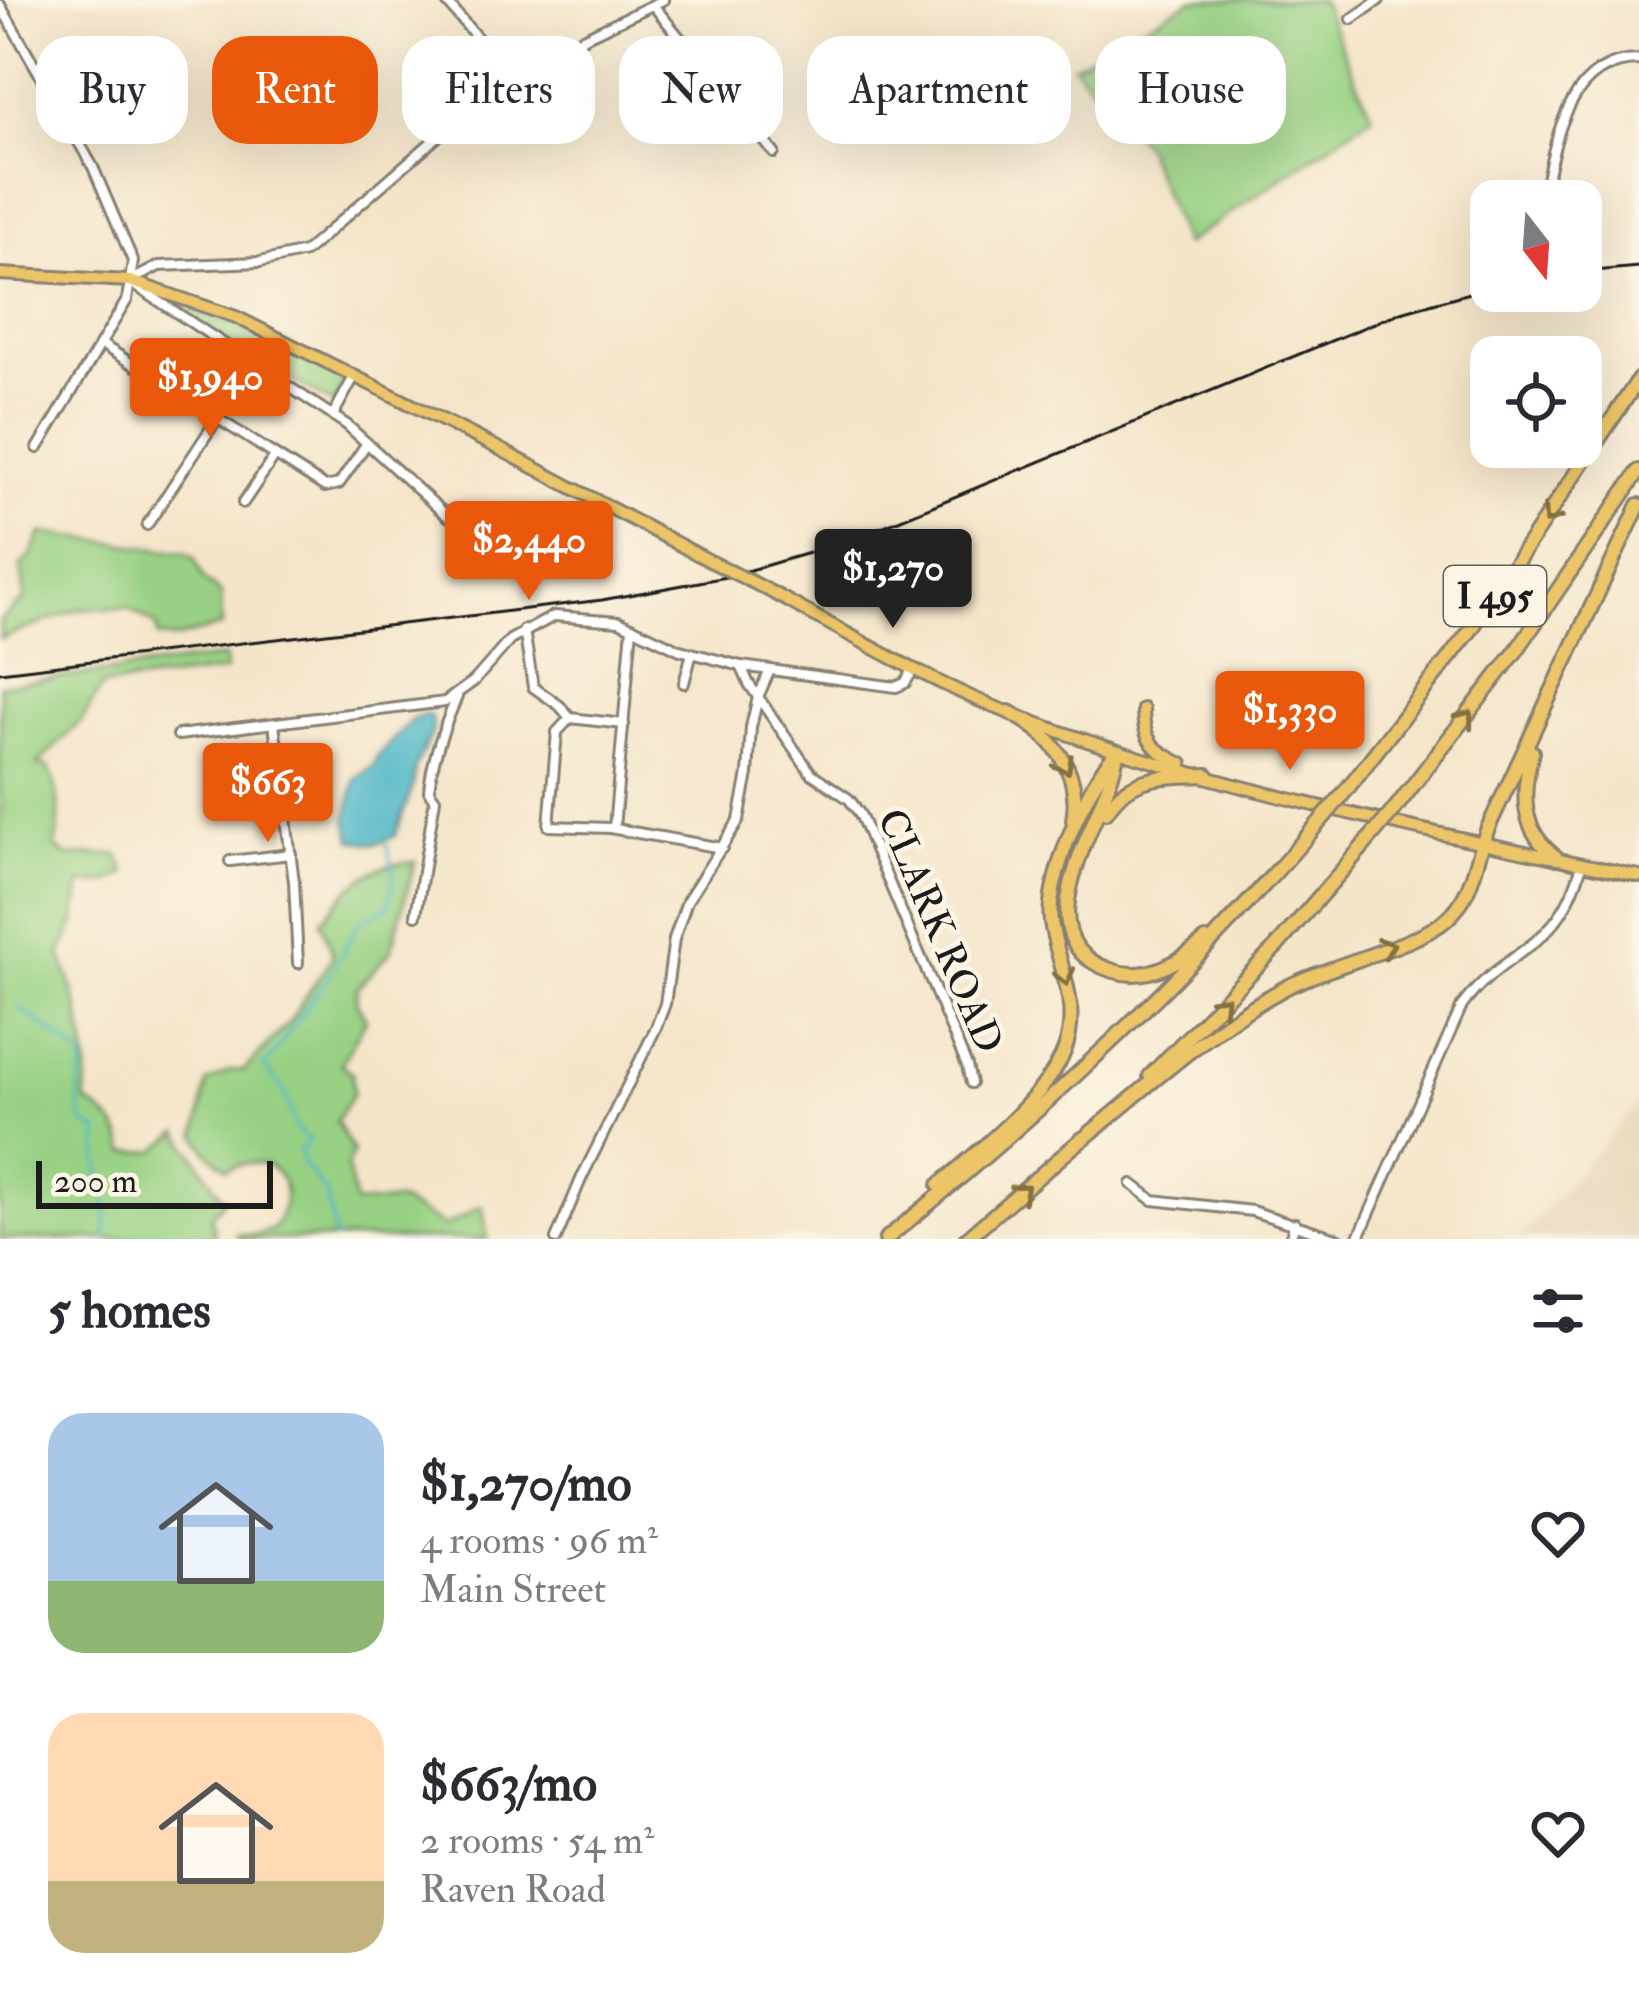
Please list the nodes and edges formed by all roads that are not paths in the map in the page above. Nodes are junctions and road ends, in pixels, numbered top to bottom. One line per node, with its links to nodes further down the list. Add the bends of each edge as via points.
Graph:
1 (445, 0): 6 (street)
2 (1379, 0): 5 (street)
3 (658, 3): 7 (street); 8 (street)
4 (0, 5): 15 (street, via 109,199 131,253)
5 (1352, 19)
6 (475, 36)
7 (586, 36)
8 (681, 36)
9 (1639, 60): 13 (street, via 1606,65 1584,84 1557,131)
10 (428, 144): 15 (street, via 305,252 159,266)
11 (767, 144): 12 (street)
12 (774, 153)
13 (1549, 180)
14 (0, 274): 15 (main road)
15 (130, 280): 16 (street, via 128,300); 17 (main road, via 236,317); 19 (street)
16 (101, 344): 20 (street); 22 (street)
17 (354, 377): 19 (street); 33 (main road, bridge)
18 (1639, 379): 57 (highway, I 495, one-way to 57, bridge, via 1493,599)
19 (333, 415): 21 (street)
20 (217, 419): 23 (street); 27 (street)
21 (367, 443): 23 (street, via 333,488); 28 (street, via 446,515)
22 (38, 448)
23 (275, 456): 25 (street)
24 (1639, 471): 61 (highway, I 495, one-way to 24, bridge, via 1234,992 1394,810)
25 (243, 503)
26 (1639, 506): 41 (highway)
27 (147, 525)
28 (538, 570)
29 (632, 627): 30 (street, via 598,616 554,616); 31 (street); 43 (street)
30 (524, 630): 36 (street); 40 (street, via 533,687)
31 (692, 653): 32 (street); 35 (street)
32 (741, 666): 34 (street); 37 (street, CLARK ROAD)
33 (914, 669): 34 (street, via 896,687); 39 (main road)
34 (770, 670): 37 (street)
35 (684, 683)
36 (458, 696): 42 (street); 58 (street, via 430,781 435,799)
37 (758, 697): 51 (street, via 742,807); 60 (street, CLARK ROAD, via 811,773 860,814)
38 (1143, 709): 46 (main road, via 1150,745)
39 (1009, 712): 45 (main road); 49 (highway, one-way to 49, via 1070,769 1076,800)
40 (570, 718): 43 (street); 47 (street, via 557,732 549,826)
41 (1541, 718): 50 (highway); 53 (highway, via 1524,806 1537,839)
42 (274, 724): 44 (street); 52 (street)
43 (623, 724): 47 (street)
44 (178, 735)
45 (1117, 752): 46 (main road); 48 (highway); 49 (highway)
46 (1207, 776): 48 (highway, via 1126,787); 50 (main road)
47 (614, 828): 51 (street)
48 (1092, 833): 57 (highway, via 1065,909 1076,944 1100,965 1126,974 1157,970)
49 (1069, 842): 65 (highway, one-way to 65, via 1051,909 1071,1000 1063,1054 1028,1101)
50 (1482, 843): 53 (main road); 61 (highway, one-way to 50, via 1249,1010 1444,922 1465,898)
51 (722, 848): 64 (street, via 688,902 660,1017)
52 (291, 854): 54 (street); 59 (street)
53 (1557, 858): 55 (main road)
54 (230, 861)
55 (1582, 864): 56 (main road); 69 (street, via 1559,919 1462,1006)
56 (1639, 876)
57 (1246, 907): 65 (highway, I 495, via 1076,1077)
58 (416, 915)
59 (298, 963)
60 (971, 1083)
61 (1078, 1143): 66 (highway, I 495, one-way to 61)
62 (1132, 1184): 63 (street, via 1165,1203)
63 (1294, 1223): 67 (street); 68 (street)
64 (556, 1239)
65 (883, 1239)
66 (966, 1239)
67 (1290, 1239)
68 (1339, 1239)
69 (1358, 1239)

